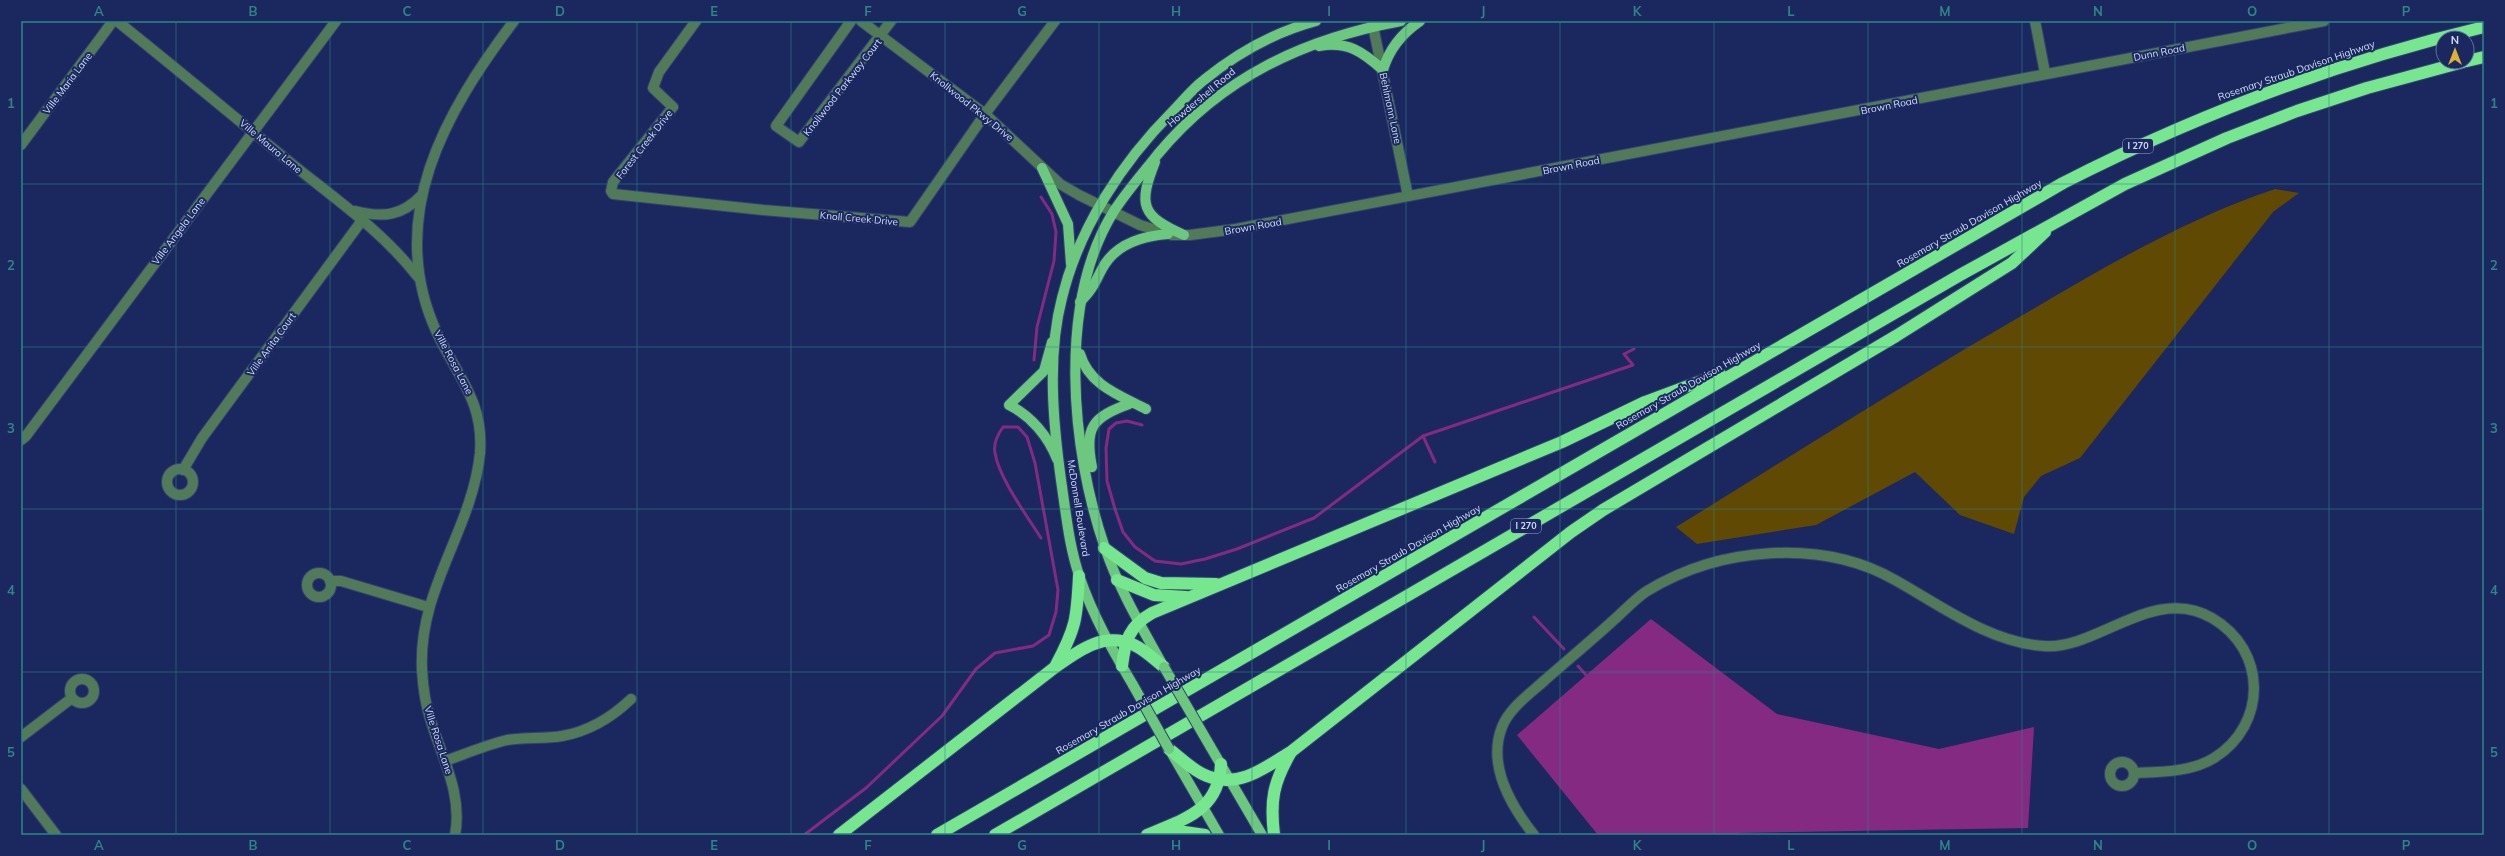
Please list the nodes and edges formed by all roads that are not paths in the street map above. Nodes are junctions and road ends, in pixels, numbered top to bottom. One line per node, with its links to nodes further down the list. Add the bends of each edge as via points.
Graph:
1 (113, 21): 24 (street, Ville Maria Lane)
2 (117, 21): 23 (street, Ville Maura Lane)
3 (336, 21): 23 (street, Ville Angela Lane)
4 (514, 21): 28 (street, Ville Rosa Lane, via 484,60 452,113 433,157)
5 (696, 21): 27 (street, Forest Creek Drive, via 659,72 653,88 673,107 613,182)
6 (851, 21): 17 (street, Knollwood Parkway Court, via 776,126 799,142)
7 (861, 21): 17 (street, Knollwood Pkwy Drive)
8 (891, 21): 17 (street, Knollwood Parkway Court)
9 (1055, 21): 22 (street, Knoll Creek Drive)
10 (1316, 21): 30 (main road, Howdershell Road, via 1266,40 1230,60 1202,81 1153,131)
11 (1401, 21): 15 (main road, Howdershell Road)
12 (1420, 21): 19 (main road, via 1395,44 1388,55)
13 (2035, 21): 21 (street)
14 (2324, 21): 21 (street, Dunn Road)
15 (1372, 24): 18 (main road, Howdershell Road); 19 (street, Behlmann Lane, via 1379,60)
16 (2484, 27): 42 (highway, Rosemary Straub Davison Highway / I 270, via 2411,45 2323,72 2268,91 2163,134 2014,210)
17 (882, 35): 22 (street, Knollwood Pkwy Drive)
18 (1300, 49): 19 (main road, via 1329,44 1348,47 1364,53); 25 (main road, Howdershell Road, via 1246,75 1199,112)
19 (1384, 70): 29 (street, Behlmann Lane)
20 (2435, 70): 34 (highway, I 270, via 2367,88 2254,127 2158,168)
21 (2045, 73): 29 (street, Brown Road)
22 (984, 114): 26 (street, Knollwood Pkwy Drive); 27 (street, Knoll Creek Drive, via 910,222 644,198 613,194)
23 (253, 131): 31 (street, Ville Maura Lane, via 326,192); 45 (street, Ville Angela Lane)
24 (21, 145)
25 (1158, 154): 32 (main road, Howdershell Road); 36 (main road, via 1147,184 1146,206 1158,222)
26 (1042, 168): 30 (street, Knollwood Pkwy Drive, via 1060,184); 37 (main road, via 1068,224)
27 (611, 191)
28 (423, 193): 31 (street, via 407,209 394,213 379,216); 38 (street, Ville Rosa Lane, via 418,240)
29 (1408, 196): 36 (street, Brown Road, via 1236,229)
30 (1100, 205): 32 (street, Brown Road); 37 (main road, McDonnell Boulevard)
31 (352, 210): 33 (street, Ville Maura Lane)
32 (1114, 212): 35 (street, Brown Road); 39 (main road, McDonnell Boulevard, via 1093,257)
33 (363, 219): 38 (street, Ville Maura Lane); 47 (street, Ville Anita Court, via 202,438)
34 (2059, 219): 66 (highway, via 2012,263 1823,380 1639,487 1571,532); 79 (highway, I 270)
35 (1168, 234): 36 (street, Brown Road); 39 (main road, via 1138,239 1125,244 1112,254 1102,268 1093,289)
36 (1184, 235)
37 (1070, 274): 40 (main road, McDonnell Boulevard, via 1062,298)
38 (418, 277): 55 (street, Ville Rosa Lane, via 434,325 475,402 480,451 470,500)
39 (1080, 302): 41 (main road, McDonnell Boulevard)
40 (1056, 335): 46 (main road, McDonnell Boulevard, via 1055,400); 46 (main road, via 1049,348 1044,371 1009,404 1029,417 1055,454)
41 (1076, 338): 44 (main road, via 1083,366 1093,379); 48 (main road, McDonnell Boulevard, via 1079,434)
42 (1749, 364): 53 (highway, via 1645,402 1562,442); 78 (highway, Rosemary Straub Davison Highway / I 270)
43 (1129, 404): 48 (main road, via 1107,412 1094,423 1089,436 1096,489)
44 (1146, 410)
45 (21, 440)
46 (1060, 467): 50 (main road, McDonnell Boulevard, via 1067,525)
47 (183, 470)
48 (1094, 510): 49 (main road, McDonnell Boulevard)
49 (1104, 548): 51 (main road, McDonnell Boulevard); 53 (highway, via 1145,578 1161,583)
50 (1079, 576): 57 (main road, McDonnell Boulevard); 61 (highway, via 1077,616 1073,631)
51 (1117, 580): 54 (highway, via 1154,595); 56 (main road, McDonnell Boulevard)
52 (330, 581): 55 (street, via 341,581)
53 (1223, 584): 54 (highway)
54 (1191, 597): 56 (highway, via 1152,613)
55 (428, 608): 67 (street, Ville Rosa Lane, via 422,648 424,687 430,718)
56 (1139, 622): 58 (highway, via 1128,634); 60 (main road, McDonnell Boulevard)
57 (1107, 641): 58 (highway); 59 (main road, McDonnell Boulevard); 61 (highway, via 1087,646)
58 (1125, 642): 59 (highway); 60 (highway, via 1135,645)
59 (1122, 666): 65 (main road, McDonnell Boulevard, bridge)
60 (1164, 667): 69 (main road, McDonnell Boulevard, bridge)
61 (1054, 668): 77 (highway)
62 (72, 698): 64 (street)
63 (631, 699): 67 (street, via 605,721 577,732 505,741)
64 (21, 737)
65 (1169, 749): 68 (highway)
66 (1292, 751): 71 (highway, via 1247,777); 84 (highway, via 1273,792)
67 (446, 761): 76 (street, Ville Rosa Lane, via 456,805)
68 (1181, 763): 71 (highway, via 1207,777); 73 (main road)
69 (1221, 764): 71 (highway)
70 (2134, 773): 85 (street, via 2189,768 2212,760 2228,748 2242,732 2253,711 2253,673 2244,649 2230,630 2210,616 2186,610 2161,609 2136,616 2077,640 2046,647 2014,642 1983,628 1880,571 1835,557 1790,553 1755,554 1720,561 1683,574 1646,592 1519,703 1502,726 1498,750 1500,773 1507,795 1518,815)
71 (1224, 779): 73 (highway); 83 (main road)
72 (21, 789): 75 (street)
73 (1203, 807): 74 (highway, via 1192,816); 82 (main road)
74 (1162, 828): 80 (highway); 81 (highway)
75 (56, 835)
76 (455, 835)
77 (839, 835)
78 (937, 835)
79 (994, 835)
80 (1147, 835)
81 (1205, 835)
82 (1219, 835)
83 (1262, 835)
84 (1274, 835)
85 (1534, 835)

